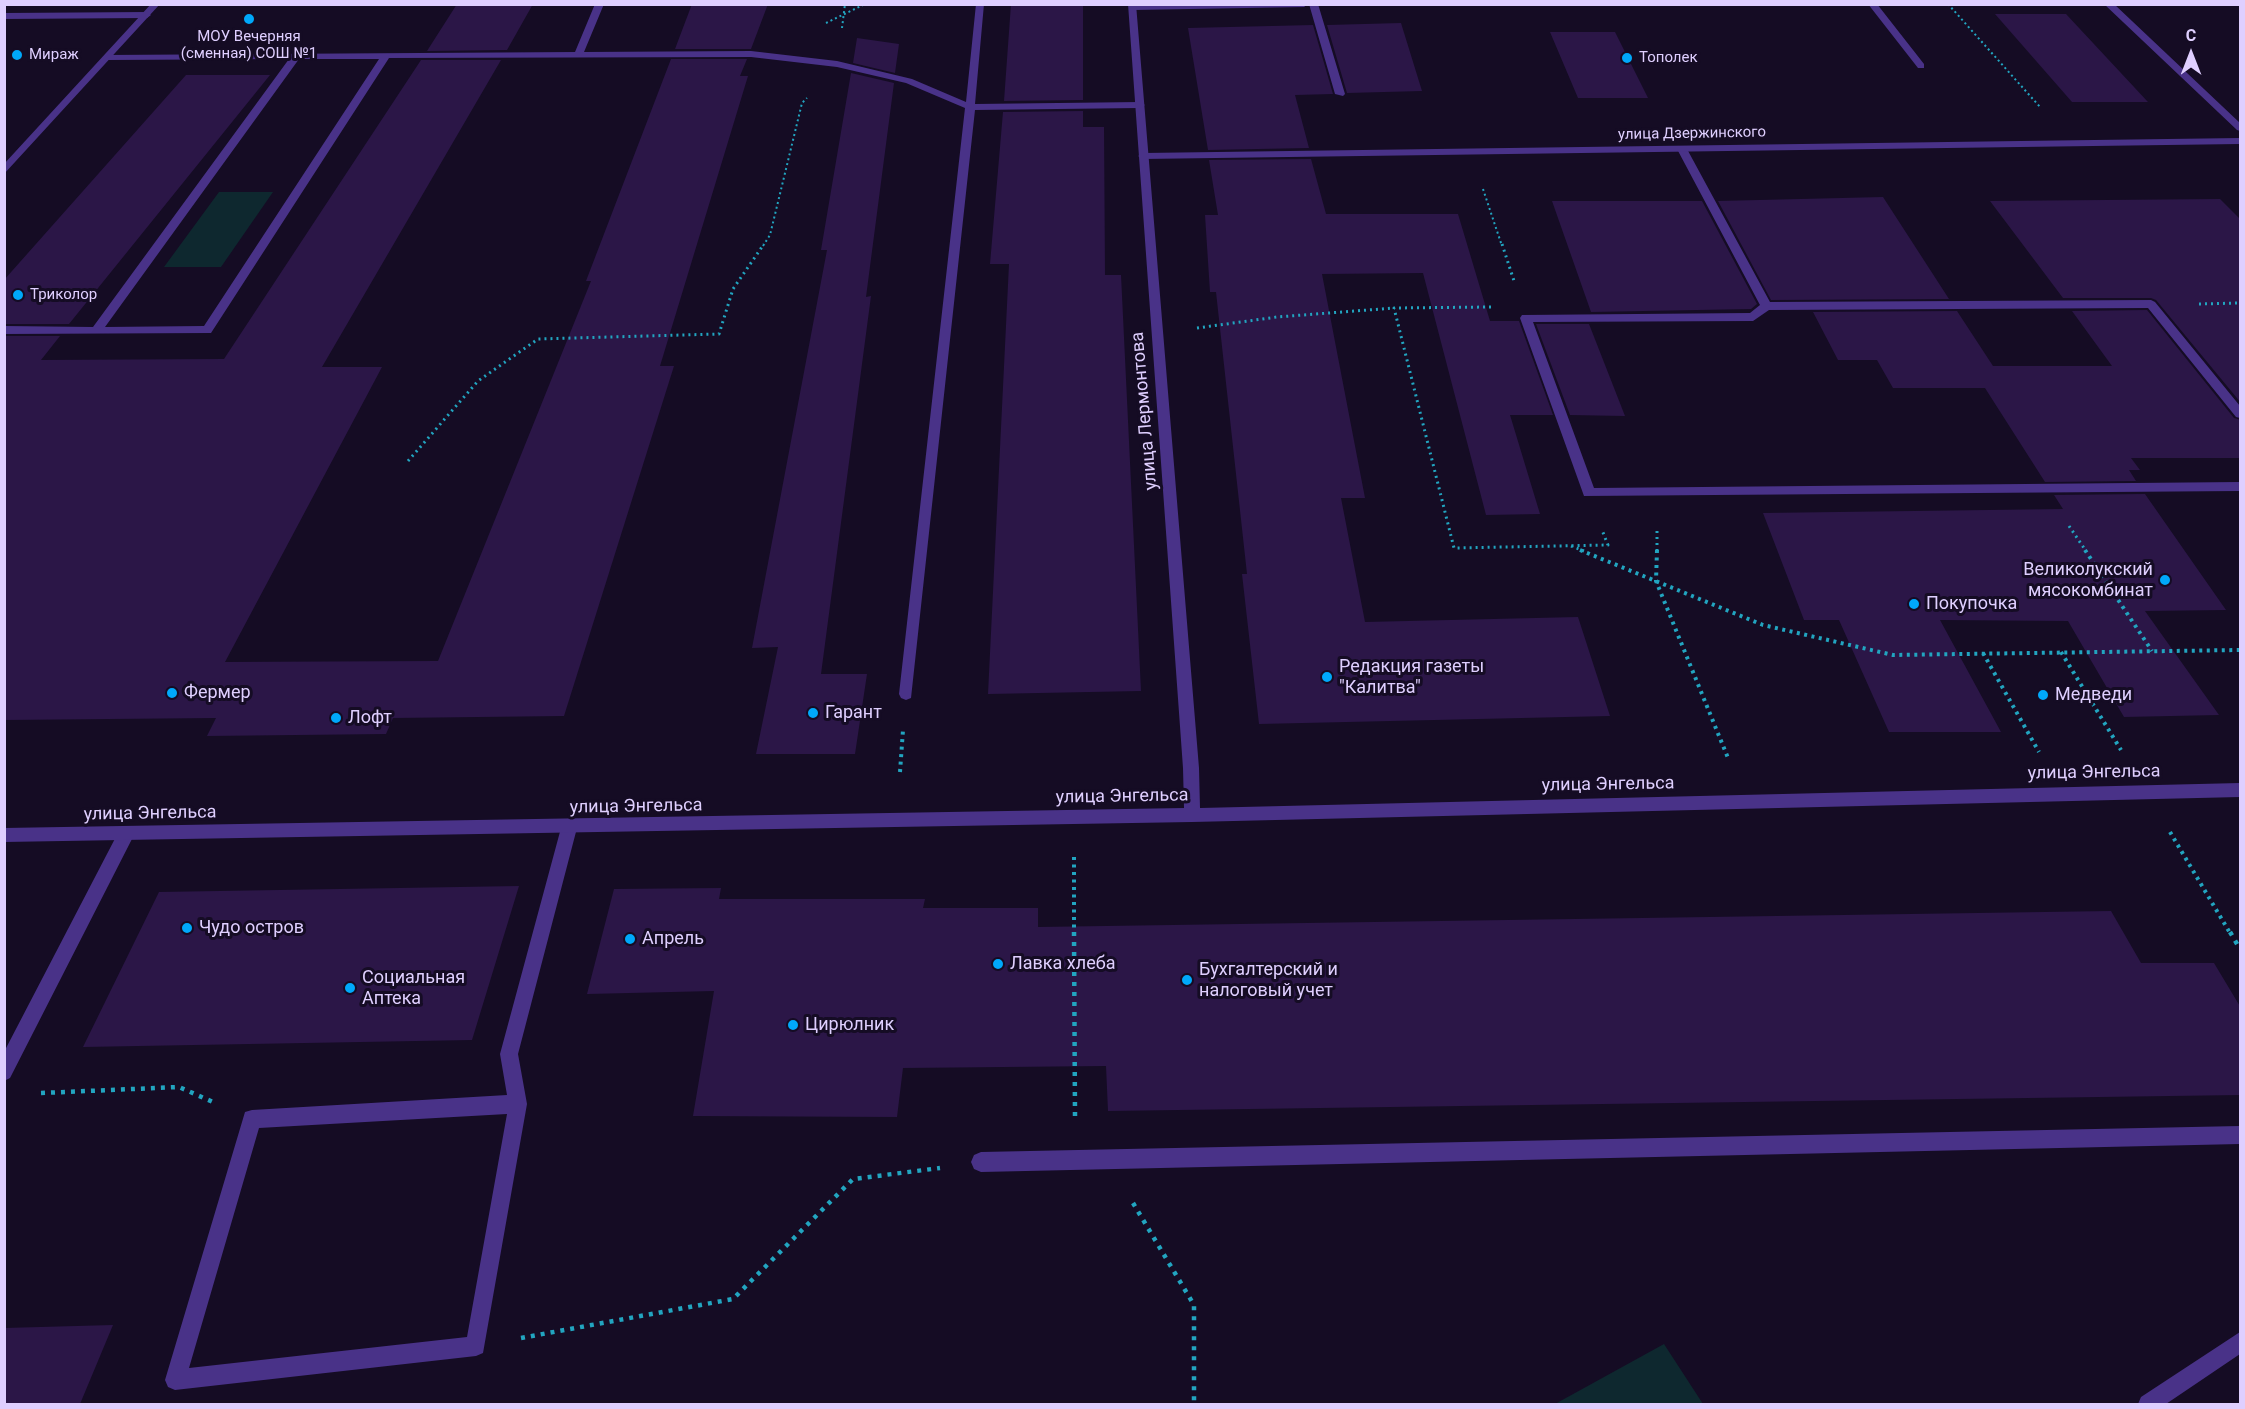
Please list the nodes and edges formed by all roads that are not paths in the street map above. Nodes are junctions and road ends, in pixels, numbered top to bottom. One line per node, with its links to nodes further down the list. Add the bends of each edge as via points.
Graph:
1 (156, 4): 9 (street)
2 (600, 4): 11 (street)
3 (980, 4): 18 (street)
4 (1304, 4): 8 (street)
5 (1313, 4): 16 (street)
6 (1872, 4): 15 (street)
7 (2108, 4): 19 (street)
8 (1132, 6): 17 (street, улица Лермонтова)
9 (147, 15): 10 (street); 13 (street)
10 (4, 16)
11 (578, 55): 14 (street); 18 (street, via 751,54 837,64 909,81)
12 (296, 56): 13 (street); 14 (street); 26 (street)
13 (108, 57): 23 (street)
14 (385, 57): 26 (street, via 207,330)
15 (1921, 66)
16 (1340, 94)
17 (1140, 105): 18 (street); 22 (street, улица Лермонтова)
18 (970, 107): 29 (street)
19 (2241, 128)
20 (2241, 141): 21 (street, улица Дзержинского)
21 (1682, 149): 22 (street, улица Дзержинского); 24 (street)
22 (1143, 156): 31 (street, улица Лермонтова)
23 (4, 171)
24 (1766, 306): 27 (street, via 2151,304); 28 (street, via 1753,316 1526,318 1589,493)
25 (4, 330): 26 (street)
26 (96, 331)
27 (2241, 414)
28 (2241, 487)
29 (906, 694)
30 (2241, 790): 31 (street, улица Энгельса)
31 (1192, 815): 32 (street, улица Энгельса)
32 (569, 828): 33 (street, улица Энгельса); 36 (street, via 509,1054)
33 (126, 834): 34 (street, улица Энгельса); 35 (street)
34 (4, 836)
35 (4, 1072)
36 (518, 1104): 36 (street, via 476,1346 175,1380 252,1119)
37 (2241, 1135): 38 (street)
38 (981, 1162)
39 (2241, 1342): 40 (street)
40 (2148, 1404)

